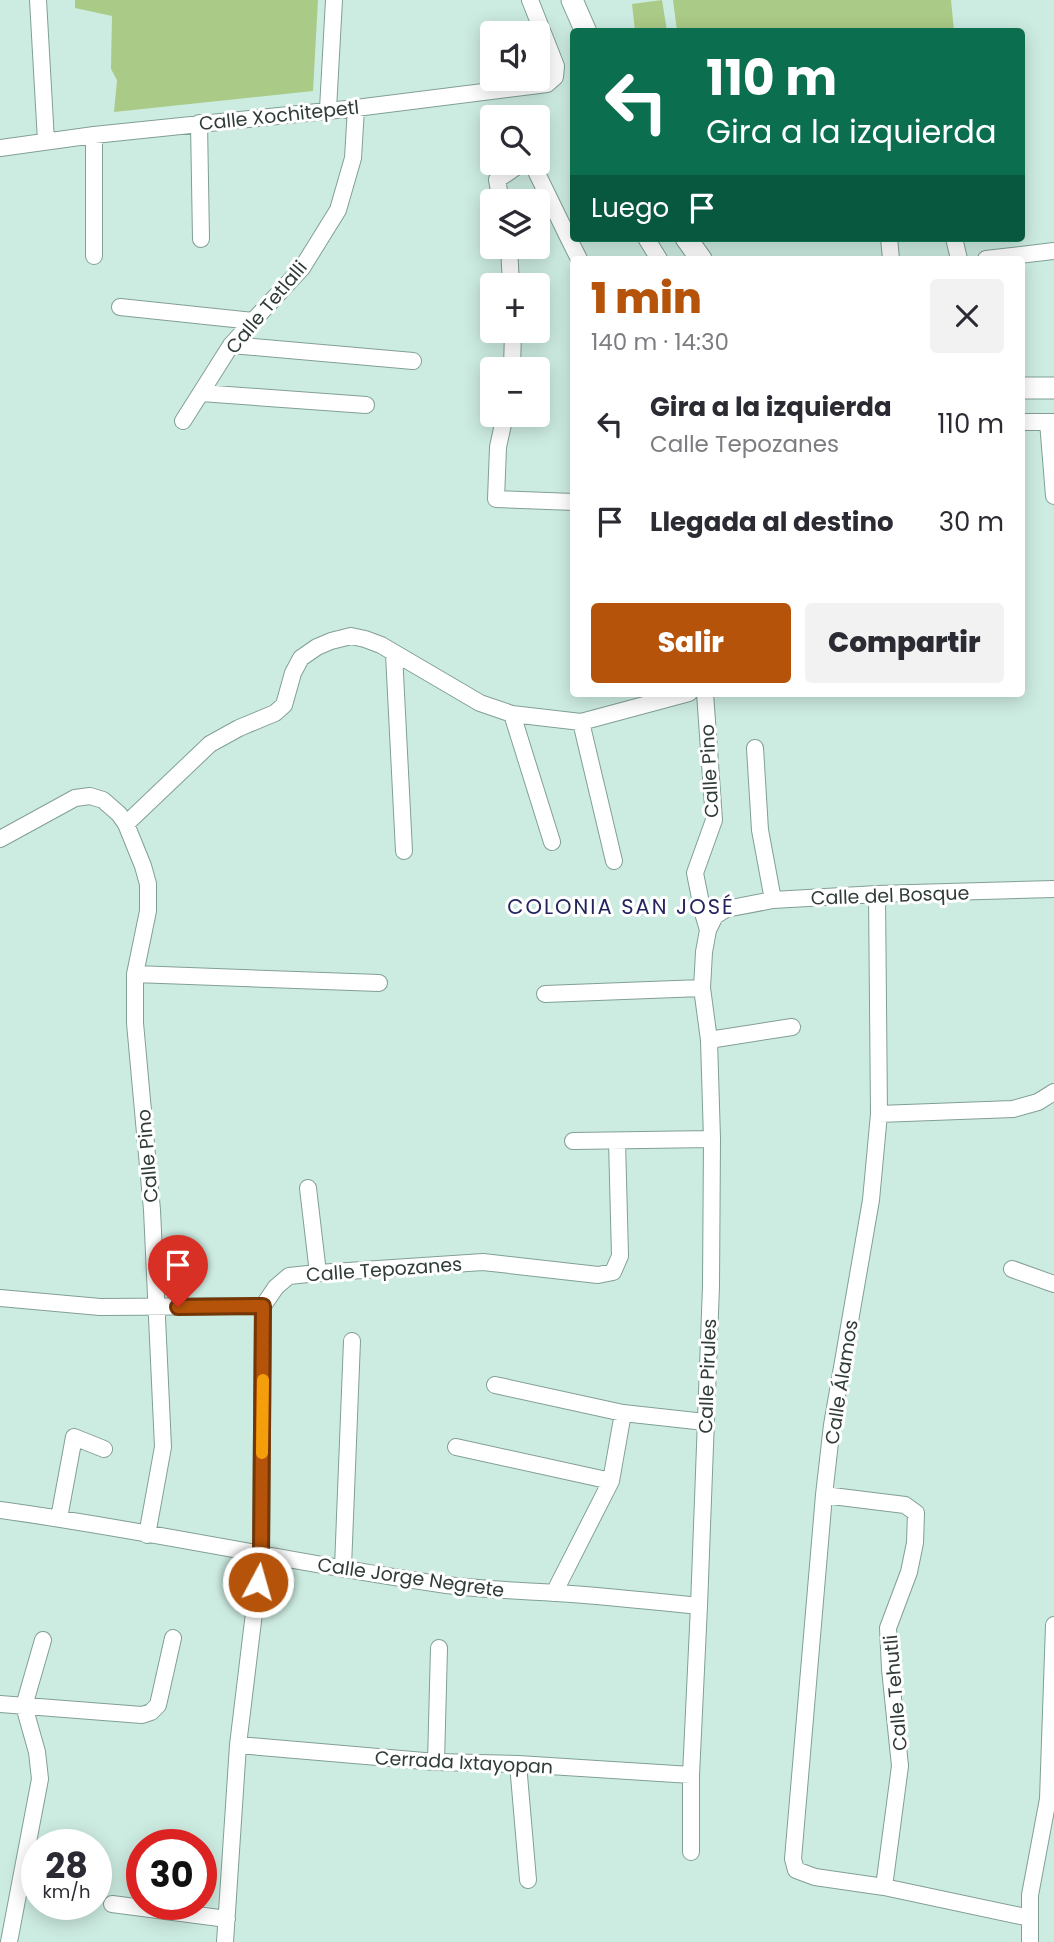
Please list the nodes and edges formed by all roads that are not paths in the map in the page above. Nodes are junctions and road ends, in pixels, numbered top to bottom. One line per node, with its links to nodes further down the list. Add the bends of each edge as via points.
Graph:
1 (38, 0): 10 (street)
2 (334, 0): 7 (street)
3 (530, 0): 6 (street, Calle Xochitepetl, via 556,65 555,77 547,84)
4 (572, 0): 5 (street)
5 (584, 28)
6 (356, 107): 7 (street, Calle Xochitepetl); 21 (street, Calle Tetlalli, via 353,158 338,210 302,268)
7 (328, 110): 8 (street, Calle Xochitepetl)
8 (199, 123): 9 (street, Calle Xochitepetl); 16 (street)
9 (94, 135): 10 (street, Calle Xochitepetl); 18 (street)
10 (46, 141): 11 (street, Calle Xochitepetl)
11 (0, 148)
12 (504, 175): 14 (street, via 497,180)
13 (538, 175): 15 (street)
14 (499, 189)
15 (570, 234)
16 (201, 239)
17 (1054, 251): 19 (street)
18 (94, 256)
19 (1012, 256)
20 (120, 307): 21 (street)
21 (253, 321): 22 (street, Calle Tetlalli)
22 (231, 345): 23 (street); 26 (street, Calle Tetlalli)
23 (414, 361)
24 (1025, 388): 25 (street)
25 (1054, 388)
26 (201, 393): 27 (street); 28 (street, Calle Tetlalli)
27 (366, 405)
28 (183, 421)
29 (1025, 422): 30 (street)
30 (1051, 422): 32 (street)
31 (502, 427): 33 (street, via 496,499)
32 (1054, 496)
33 (570, 502)
34 (394, 654): 37 (street, via 480,703); 40 (street, via 351,636 317,647 301,658 284,705 211,744); 43 (street)
35 (674, 697): 38 (street)
36 (705, 697): 48 (street, Calle Pino, via 714,820 695,873)
37 (512, 714): 38 (street); 42 (street)
38 (581, 722): 44 (street)
39 (755, 748): 47 (street, via 760,830)
40 (126, 824): 41 (street, via 103,800 90,796 75,798); 49 (street, Calle Pino, via 148,884 148,911)
41 (0, 839)
42 (552, 842)
43 (404, 851)
44 (614, 861)
45 (1054, 889): 46 (street, Calle del Bosque)
46 (877, 894): 47 (street, Calle del Bosque); 56 (street, Calle Álamos)
47 (773, 900): 48 (street, Calle del Bosque, via 726,909 715,916)
48 (708, 930): 51 (street, Calle Pirules)
49 (135, 974): 50 (street); 66 (street, Calle Pino)
50 (379, 984)
51 (702, 988): 52 (street); 54 (street, Calle Pirules)
52 (545, 994)
53 (792, 1027): 54 (street)
54 (709, 1040): 57 (street, Calle Pirules)
55 (1054, 1092): 56 (street, via 1013,1109)
56 (878, 1114): 74 (street, Calle Álamos, via 871,1200)
57 (712, 1139): 59 (street); 70 (street, Calle Pirules)
58 (573, 1141): 59 (street)
59 (617, 1141): 62 (street, Calle Tepozanes, via 620,1256 613,1272 598,1275 483,1262)
60 (308, 1188): 62 (street)
61 (1012, 1269): 63 (street)
62 (318, 1273): 65 (street, Calle Tepozanes, via 289,1276)
63 (1054, 1284)
64 (0, 1298): 66 (street)
65 (263, 1306): 66 (street); 78 (street)
66 (157, 1307): 77 (street, Calle Pino, via 163,1447)
67 (352, 1341): 79 (street)
68 (495, 1385): 69 (street)
69 (623, 1413): 70 (street); 73 (street)
70 (705, 1422): 81 (street, Calle Pirules)
71 (456, 1447): 73 (street)
72 (104, 1449): 76 (street, via 74,1437)
73 (611, 1481): 80 (street)
74 (824, 1495): 95 (street, Calle Álamos, via 793,1859 796,1870 815,1877); 95 (street, Calle Tehutli, via 905,1505 916,1513 909,1572 888,1629 900,1766)
75 (0, 1510): 76 (street, Calle Jorge Negrete)
76 (59, 1518): 77 (street, Calle Jorge Negrete)
77 (147, 1535): 78 (street, Calle Jorge Negrete)
78 (261, 1555): 79 (street, Calle Jorge Negrete); 89 (street)
79 (343, 1567): 80 (street, Calle Jorge Negrete, via 441,1584)
80 (554, 1593): 81 (street, Calle Jorge Negrete)
81 (699, 1606): 92 (street, Calle Pirules)
82 (1054, 1625): 88 (street)
83 (173, 1638): 87 (street, via 158,1704 152,1712)
84 (43, 1640): 87 (street)
85 (439, 1648): 90 (street)
86 (0, 1704): 87 (street)
87 (24, 1706): 99 (street, via 40,1779)
88 (1052, 1743): 97 (street)
89 (238, 1745): 90 (street, Cerrada Ixtayopan); 98 (street)
90 (436, 1762): 91 (street, Cerrada Ixtayopan)
91 (518, 1765): 92 (street, Cerrada Ixtayopan); 94 (street)
92 (691, 1775): 93 (street, Calle Pirules)
93 (691, 1852)
94 (528, 1880)
95 (884, 1887): 97 (street)
96 (112, 1904): 98 (street)
97 (1030, 1918): 101 (street)
98 (226, 1919): 100 (street)
99 (9, 1942)
100 (225, 1942)
101 (1030, 1942)

